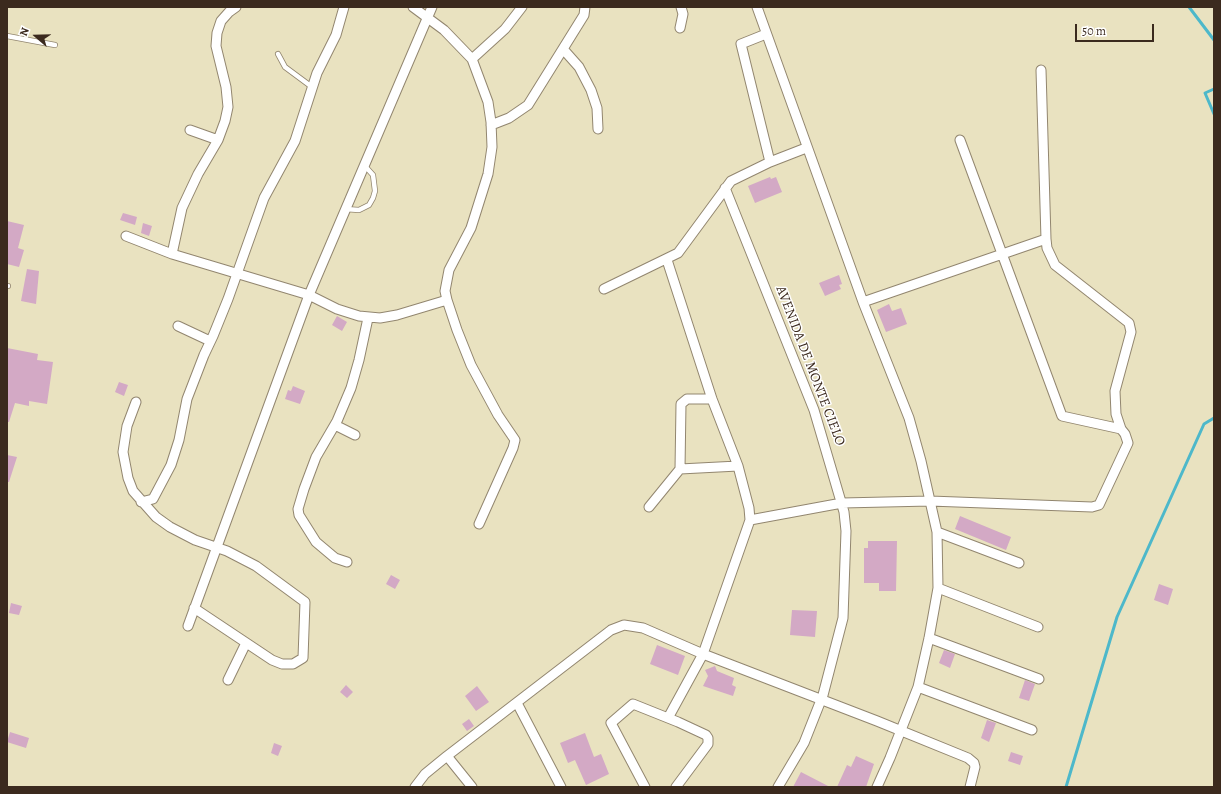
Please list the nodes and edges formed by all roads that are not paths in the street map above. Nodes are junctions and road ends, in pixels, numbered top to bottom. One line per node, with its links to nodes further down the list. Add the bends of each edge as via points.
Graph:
1 (236, 7): 22 (street, via 221,21 217,33 216,46 228,107)
2 (344, 7): 18 (street, via 336,35)
3 (413, 7): 9 (street)
4 (432, 7): 9 (street)
5 (522, 7): 16 (street, via 505,29)
6 (585, 7): 14 (street, via 584,15)
7 (681, 7): 10 (street)
8 (757, 7): 11 (street)
9 (427, 17): 16 (street, via 444,30); 26 (street)
10 (680, 28)
11 (766, 34): 24 (street); 25 (street, via 741,44)
12 (7, 36): 13 (lane)
13 (56, 46)
14 (563, 49): 19 (street, via 528,105 510,118); 20 (street, via 579,67 591,90 597,108)
15 (278, 54): 18 (lane, via 285,67)
16 (472, 59): 19 (street, via 488,102)
17 (1041, 70): 30 (street)
18 (312, 87): 34 (street, via 295,141 264,198)
19 (491, 125): 37 (street, via 492,148 488,174 470,228 449,270 445,291)
20 (598, 129)
21 (190, 130): 22 (street)
22 (218, 140): 31 (street, via 182,208)
23 (960, 140): 32 (street)
24 (806, 148): 25 (street); 38 (street)
25 (770, 162): 27 (street, via 731,181)
26 (364, 164): 28 (street); 28 (lane, via 373,175 376,191 368,205 359,210)
27 (725, 188): 33 (street, via 678,253); 51 (street, AVENIDA DE MONTE CIELO, via 814,410)
28 (345, 209): 36 (street)
29 (126, 236): 31 (street)
30 (1046, 239): 32 (street); 45 (street, via 1055,265 1129,323 1131,332 1115,392 1116,414)
31 (172, 254): 34 (street)
32 (1002, 254): 38 (street); 45 (street, via 1062,416)
33 (667, 260): 35 (street); 42 (street)
34 (237, 273): 36 (street); 41 (street)
35 (604, 289)
36 (309, 295): 39 (street, via 337,309); 56 (street)
37 (447, 300): 39 (street, via 396,315); 54 (street, via 471,365 498,415 515,440)
38 (863, 302): 49 (street, via 909,418)
39 (368, 318): 44 (street, via 351,388)
40 (178, 326): 41 (street)
41 (210, 341): 50 (street, via 187,399 171,466 153,499)
42 (712, 399): 47 (street); 48 (street, via 687,399 681,404)
43 (136, 402): 50 (street, via 127,426 123,452 132,492)
44 (335, 425): 46 (street); 57 (street, via 316,457 298,509 316,542 335,558)
45 (1121, 429): 49 (street, via 1128,443 1099,505 1092,507)
46 (354, 435)
47 (738, 466): 48 (street); 53 (street)
48 (680, 469): 52 (street)
49 (930, 501): 51 (street); 55 (street)
50 (141, 502): 56 (street, via 170,527)
51 (842, 503): 53 (street); 69 (street, AVENIDA DE MONTE CIELO, via 846,531 843,618)
52 (649, 507)
53 (750, 520): 65 (street)
54 (479, 524)
55 (937, 532): 58 (street); 59 (street)
56 (216, 547): 60 (street); 64 (street, via 256,566 305,602 302,658 294,664 282,664 272,660)
57 (347, 562)
58 (1019, 563)
59 (938, 588): 62 (street); 63 (street)
60 (194, 608): 61 (street); 64 (street)
61 (188, 626)
62 (1038, 627)
63 (930, 638): 66 (street); 68 (street)
64 (246, 643): 67 (street)
65 (703, 654): 69 (street); 70 (street, via 643,628 624,625 610,630); 71 (street)
66 (1039, 679)
67 (228, 680)
68 (918, 687): 72 (street); 73 (street)
69 (821, 700): 72 (street); 80 (street, AVENIDA DE MONTE CIELO, via 804,743)
70 (517, 703): 74 (street); 77 (street)
71 (668, 718): 78 (street, via 633,704 610,723); 79 (street, via 706,735 709,741)
72 (901, 730): 81 (street); 82 (street, via 971,760 975,772)
73 (1032, 730)
74 (447, 756): 75 (street, via 425,774); 76 (street)
75 (415, 787)
76 (472, 787)
77 (561, 787)
78 (645, 787)
79 (676, 787)
80 (778, 787)
81 (877, 787)
82 (970, 787)

